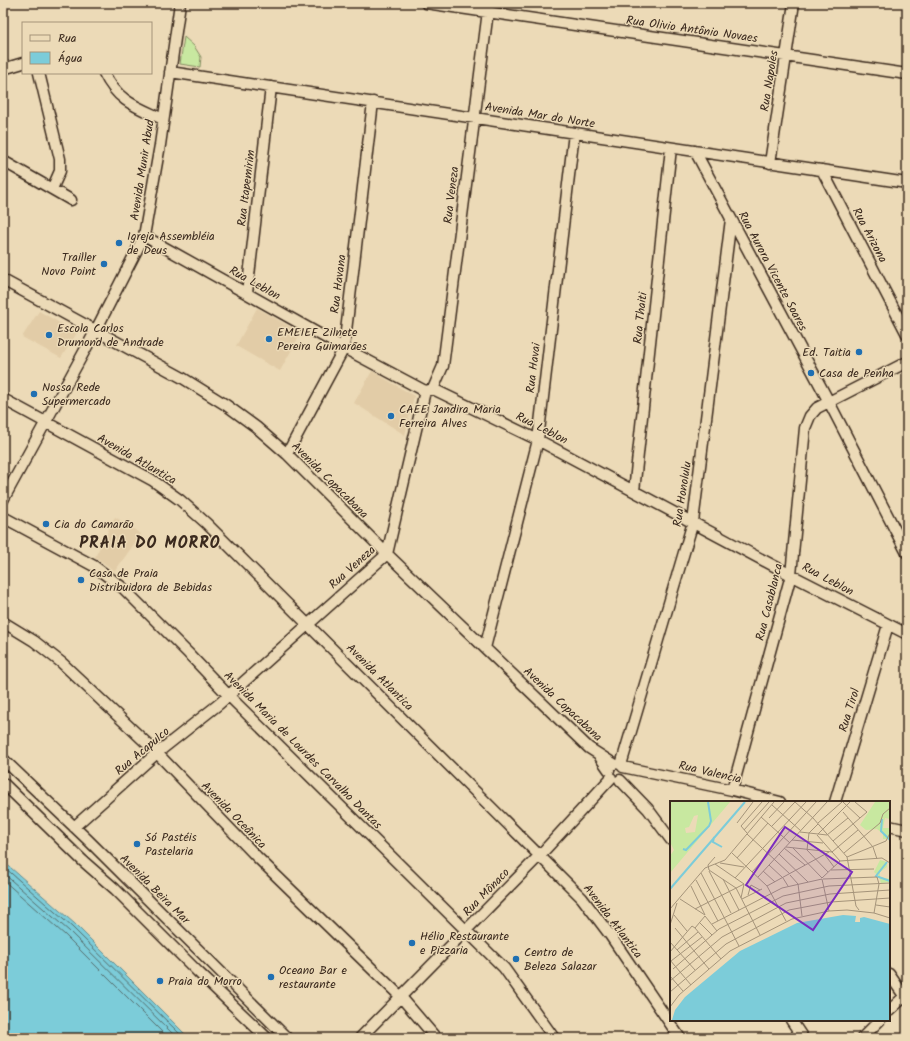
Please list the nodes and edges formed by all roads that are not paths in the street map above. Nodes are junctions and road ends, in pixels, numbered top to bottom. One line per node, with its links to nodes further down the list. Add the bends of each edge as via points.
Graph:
1 (180, 3): 8 (street, Avenida Munir Abud)
2 (426, 3): 4 (street, Rua Olivio Antônio Novaes)
3 (794, 3): 5 (street, Rua Napoles)
4 (489, 8): 5 (street, Rua Olivio Antônio Novaes); 14 (street, Rua Veneza)
5 (786, 56): 11 (street, Rua Olivio Antônio Novaes); 20 (street, Rua Napoles)
6 (22, 63): 7 (street)
7 (3, 69)
8 (170, 72): 12 (street, Avenida Mar do Norte); 15 (street, Avenida Munir Abud)
9 (39, 74): 23 (street, via 60,159 60,170)
10 (105, 74): 15 (street, via 124,100)
11 (907, 74)
12 (271, 87): 13 (street, Avenida Mar do Norte); 28 (street, Rua Itapemirim)
13 (373, 102): 14 (street, Avenida Mar do Norte); 31 (street, Rua Havana)
14 (474, 118): 16 (street, Avenida Mar do Norte); 33 (street, Rua Veneza, via 443,366)
15 (163, 119): 26 (street, Avenida Munir Abud)
16 (574, 133): 17 (street, Avenida Mar do Norte); 37 (street, Rua Havai)
17 (671, 148): 18 (street, Avenida Mar do Norte); 39 (street, Rua Thaiti)
18 (695, 151): 20 (street, Avenida Mar do Norte); 25 (street, Rua Aurora Vicente Soares)
19 (3, 162): 23 (street)
20 (770, 163): 21 (street, Avenida Mar do Norte)
21 (822, 170): 22 (street, Avenida Mar do Norte); 30 (street, Rua Arizona)
22 (907, 183)
23 (52, 189): 24 (street)
24 (71, 200)
25 (730, 219): 35 (street, Rua Aurora Vicente Soares); 42 (street, Rua Honolulu)
26 (144, 236): 28 (street, Rua Leblon); 29 (street, Avenida Munir Abud)
27 (3, 280): 29 (street, Avenida Copacabana)
28 (247, 293): 31 (street, Rua Leblon)
29 (96, 330): 36 (street, Avenida Munir Abud); 38 (street, Avenida Copacabana, via 226,404)
30 (907, 334)
31 (344, 348): 33 (street, Rua Leblon); 38 (street, Rua Havana)
32 (907, 362): 35 (street, Rua Casablanca)
33 (429, 390): 37 (street, Rua Leblon); 44 (street, Rua Veneza)
34 (3, 399): 36 (street, Avenida Atlantica)
35 (829, 402): 43 (street, Rua Aurora Vicente Soares); 45 (street, Rua Casablanca, via 817,408 805,428)
36 (45, 422): 40 (street, Avenida Munir Abud); 47 (street, Avenida Atlantica, via 152,480 180,500)
37 (538, 440): 39 (street, Rua Leblon); 50 (street, Rua Havai)
38 (287, 454): 44 (street, Avenida Copacabana)
39 (634, 491): 42 (street, Rua Leblon)
40 (3, 500)
41 (3, 517): 51 (street, Avenida Maria de Lourdes Carvalho Dantas, via 94,566 123,588)
42 (693, 522): 45 (street, Rua Leblon); 54 (street, Rua Honolulu)
43 (907, 553)
44 (387, 554): 47 (street, Rua Veneza); 50 (street, Avenida Copacabana)
45 (791, 575): 48 (street, Rua Leblon); 56 (street, Rua Casablanca)
46 (3, 622): 52 (street, Avenida Oceânica, via 62,662)
47 (309, 624): 51 (street, Rua Veneza); 63 (street, Avenida Atlantica)
48 (888, 625): 49 (street, Rua Leblon); 58 (street, Rua Tirol)
49 (907, 634)
50 (485, 648): 54 (street, Avenida Copacabana, via 589,748)
51 (229, 696): 52 (street, Rua Acapulco); 64 (street, Avenida Maria de Lourdes Carvalho Dantas)
52 (157, 753): 60 (street, Rua Acapulco); 67 (street, Avenida Oceânica, via 257,857)
53 (3, 759): 60 (street, Avenida Beira Mar)
54 (618, 772): 56 (street, Rua Valencia, via 635,769); 62 (street, Avenida Copacabana); 63 (street, Rua Mônaco)
55 (3, 783): 71 (street)
56 (732, 790): 57 (street, Rua Valencia)
57 (774, 801)
58 (835, 801)
59 (890, 826): 61 (street)
60 (74, 827): 72 (street, Avenida Beira Mar)
61 (907, 830)
62 (670, 839)
63 (540, 855): 64 (street, Rua Mônaco); 76 (street, Avenida Atlantica, via 582,898)
64 (466, 930): 67 (street, Rua Mônaco); 75 (street, Avenida Maria de Lourdes Carvalho Dantas, via 504,968)
65 (890, 975): 66 (street)
66 (906, 997): 68 (street)
67 (400, 998): 73 (street, Rua Mônaco); 74 (street, Avenida Oceânica)
68 (890, 1010)
69 (793, 1021): 77 (street)
70 (879, 1021): 78 (street)
71 (267, 1038)
72 (287, 1038)
73 (360, 1038)
74 (436, 1038)
75 (554, 1038)
76 (680, 1038)
77 (803, 1038)
78 (862, 1038)

